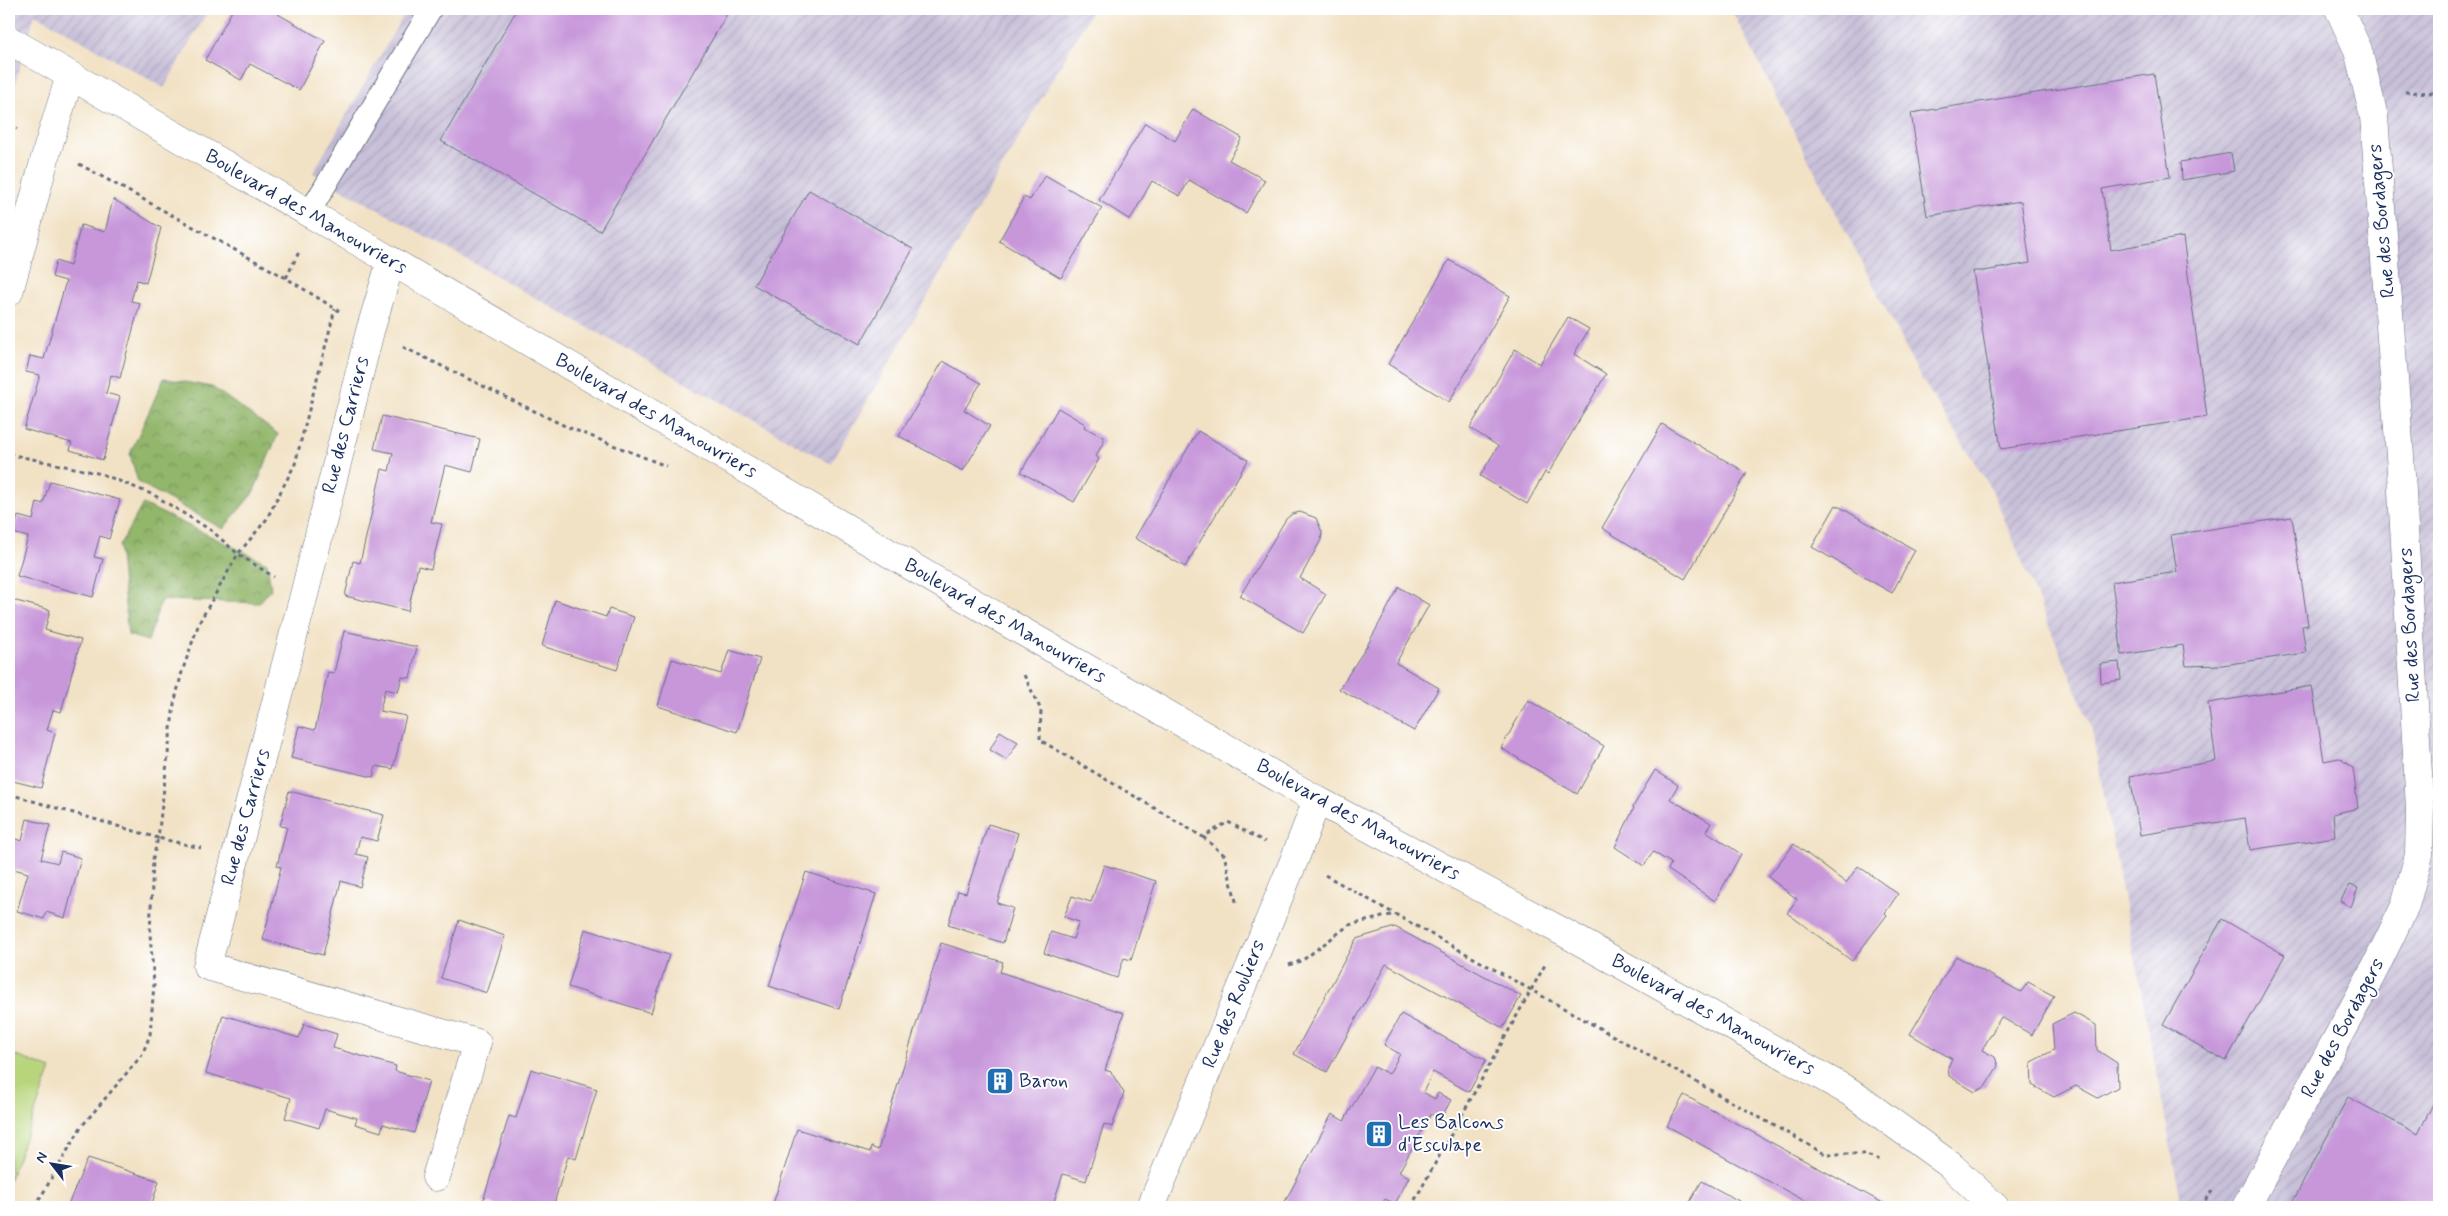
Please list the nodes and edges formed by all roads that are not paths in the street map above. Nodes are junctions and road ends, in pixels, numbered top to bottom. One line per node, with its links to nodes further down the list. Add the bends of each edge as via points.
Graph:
1 (431, 9): 5 (lane)
2 (2339, 9): 12 (street, Rue des Bordagers, via 2358,50 2374,117 2400,456 2420,800 2419,855 2406,906)
3 (9, 40): 4 (street, Boulevard des Manouvriers)
4 (70, 76): 5 (street, Boulevard des Manouvriers); 7 (street)
5 (309, 213): 6 (street, Boulevard des Manouvriers)
6 (391, 261): 8 (street, Boulevard des Manouvriers); 9 (street, Rue des Carriers, via 370,331 207,966 477,1042)
7 (9, 292)
8 (1317, 800): 10 (street, Rue des Rouliers); 11 (street, Boulevard des Manouvriers, via 1850,1092 1949,1164)
9 (436, 1178)
10 (1150, 1207)
11 (1996, 1207)
12 (2246, 1207)

